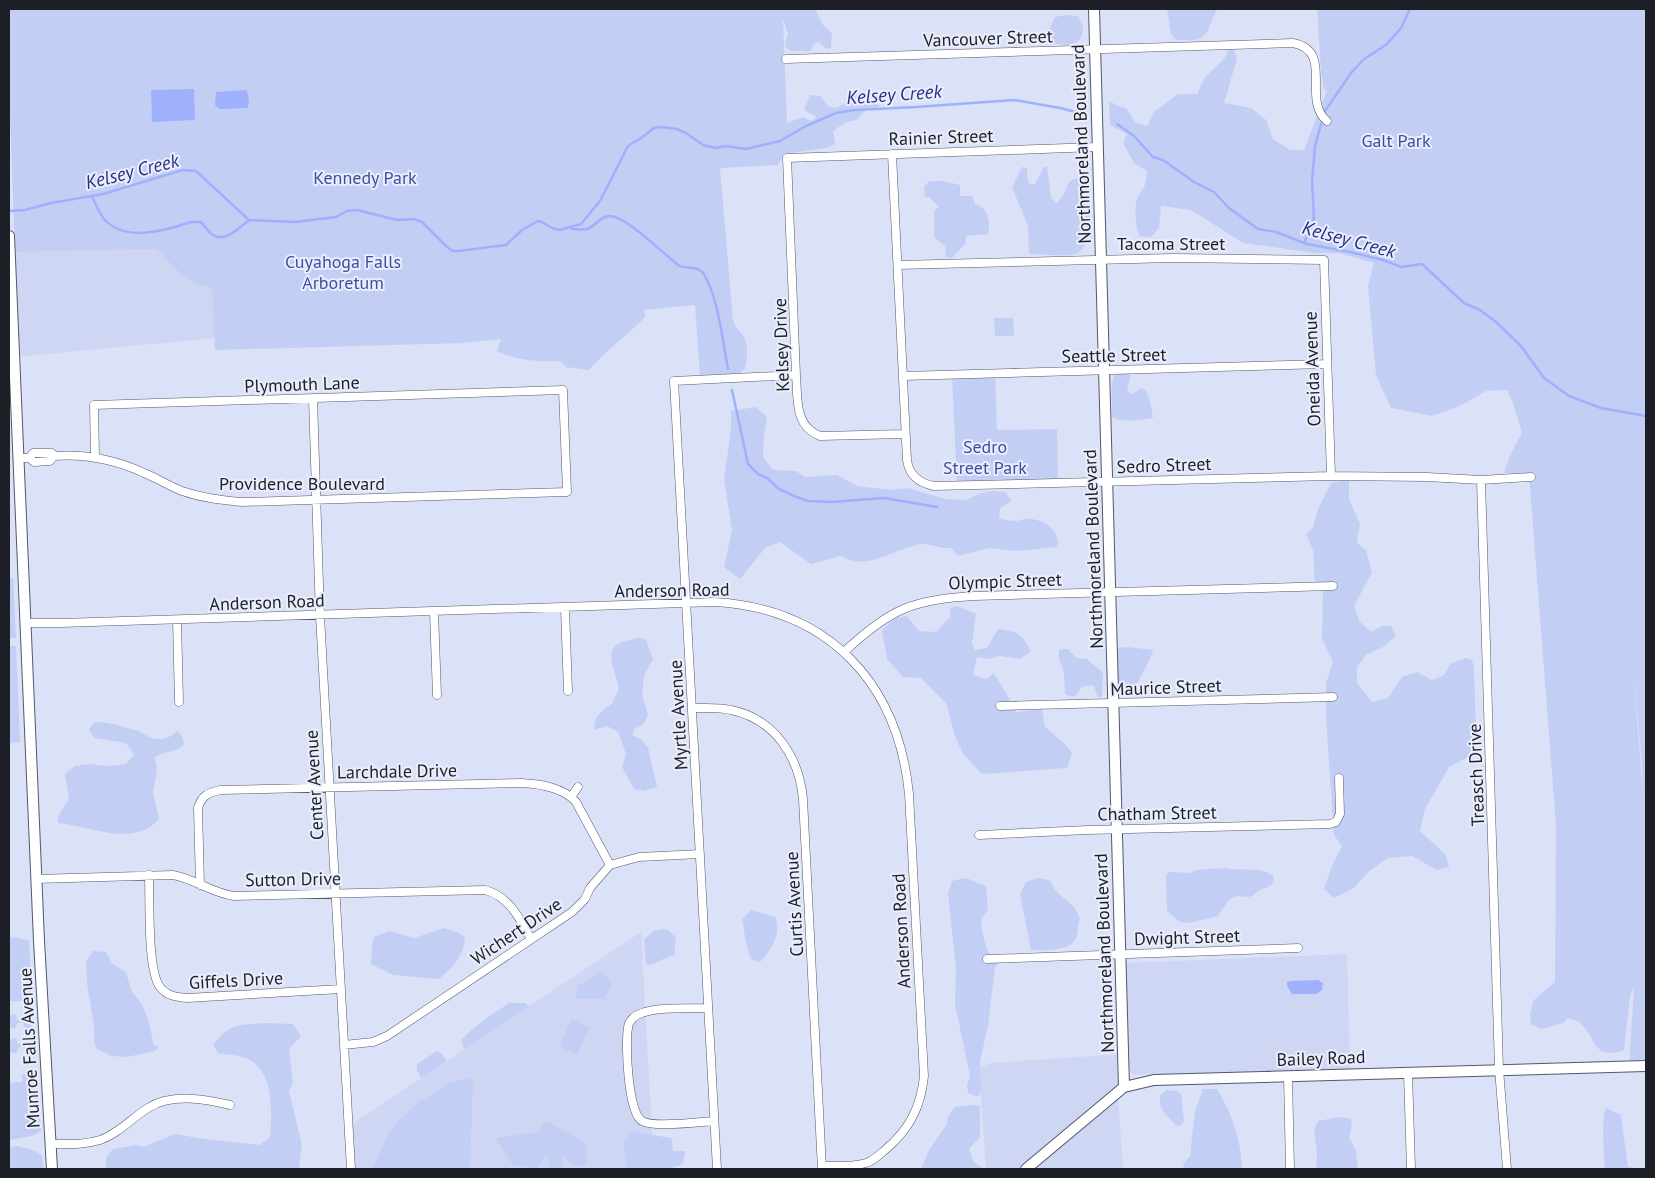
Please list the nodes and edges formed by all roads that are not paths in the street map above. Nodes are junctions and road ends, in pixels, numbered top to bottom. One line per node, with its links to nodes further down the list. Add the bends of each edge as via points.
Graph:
1 (1094, 9): 2 (street, Northmoreland Boulevard)
2 (1095, 50): 3 (street, Vancouver Street); 4 (street, Vancouver Street, via 1293,44 1305,47 1315,65 1318,111); 5 (street, Northmoreland Boulevard)
3 (786, 59)
4 (1327, 121)
5 (1097, 147): 6 (street, Rainier Street); 9 (street, Northmoreland Boulevard)
6 (892, 154): 7 (street, Rainier Street); 11 (street, Sedro Street)
7 (787, 158): 14 (street, Kelsey Drive)
8 (9, 236): 19 (street, Munroe Falls Avenue)
9 (1100, 259): 10 (street, Tacoma Street, via 1213,257); 11 (street, Tacoma Street); 13 (street, Northmoreland Boulevard)
10 (1324, 260): 12 (street, Oneida Avenue)
11 (898, 265): 15 (street, Sedro Street)
12 (1326, 364): 13 (street, Seattle Street); 20 (street, Oneida Avenue)
13 (1104, 370): 15 (street, Seattle Street); 23 (street, Northmoreland Boulevard)
14 (796, 375): 17 (street, Kelsey Drive, via 799,414 805,427 814,434); 28 (street, Myrtle Avenue, via 674,381)
15 (903, 376): 17 (street, Sedro Street)
16 (313, 399): 18 (street, Plymouth Lane, via 94,405); 24 (street, Plymouth Lane, via 563,390); 25 (street, Center Avenue)
17 (906, 434): 23 (street, Sedro Street, via 910,472 927,485)
18 (95, 457): 19 (street, Providence Boulevard, via 54,456 50,461 34,462); 25 (street, Providence Boulevard, via 140,471 180,490 217,500)
19 (24, 458): 33 (street, Munroe Falls Avenue)
20 (1331, 476): 22 (street, Sedro Street); 23 (street, Sedro Street)
21 (1531, 478): 22 (street, Sedro Street)
22 (1481, 480): 62 (street, Treasch Drive)
23 (1107, 482): 27 (street, Northmoreland Boulevard)
24 (567, 492): 25 (street, Providence Boulevard)
25 (316, 500): 31 (street, Center Avenue)
26 (1333, 586): 27 (street, Olympic Street)
27 (1110, 592): 34 (street, Olympic Street, via 926,601 877,622); 39 (street, Northmoreland Boulevard)
28 (687, 603): 29 (street, Anderson Road); 34 (street, Anderson Road, via 734,603 771,611 803,624); 41 (street, Myrtle Avenue)
29 (565, 608): 30 (street, Anderson Road); 35 (street)
30 (434, 612): 31 (street, Anderson Road); 36 (street)
31 (320, 616): 32 (street, Anderson Road); 43 (street, Center Avenue)
32 (177, 620): 33 (street, Anderson Road); 38 (street)
33 (26, 622): 51 (street, Munroe Falls Avenue)
34 (844, 652): 69 (street, Anderson Road, via 883,702 897,733 905,764 924,1076 918,1107 908,1126 886,1149)
35 (568, 691)
36 (437, 695)
37 (1333, 697): 39 (street, Maurice Street)
38 (179, 702)
39 (1113, 703): 40 (street, Maurice Street); 46 (street, Northmoreland Boulevard)
40 (1000, 706)
41 (693, 708): 48 (street, Myrtle Avenue); 70 (street, Curtis Avenue, via 732,710 760,722 784,744 800,774)
42 (1338, 778): 46 (street, Chatham Street, via 1340,814 1336,822 1330,824)
43 (329, 788): 45 (street, Larchdale Drive, via 524,783 562,791); 52 (street, Larchdale Drive, via 220,790 199,799); 53 (street, Center Avenue)
44 (578, 788): 45 (street)
45 (571, 797): 49 (street)
46 (1116, 829): 47 (street, Chatham Street); 56 (street, Northmoreland Boulevard)
47 (979, 835)
48 (700, 854): 49 (street, via 639,857); 59 (street, Myrtle Avenue)
49 (610, 865): 54 (street, Wichert Drive, via 578,908)
50 (149, 875): 51 (street, Sutton Drive); 52 (street, Sutton Drive, via 184,877); 58 (street, Giffels Drive, via 152,964 158,986 166,993 187,998)
51 (36, 879): 68 (street, Munroe Falls Avenue)
52 (200, 885): 53 (street, Sutton Drive, via 234,896)
53 (336, 894): 54 (street, Sutton Drive, via 485,890 498,894 509,904); 58 (street, Center Avenue)
54 (531, 938): 60 (street, Wichert Drive, via 387,1036 373,1042)
55 (1298, 948): 56 (street, Dwight Street)
56 (1120, 954): 57 (street, Dwight Street); 65 (street, Northmoreland Boulevard)
57 (987, 959)
58 (340, 989): 60 (street, Center Avenue)
59 (708, 1008): 67 (street, Myrtle Avenue); 67 (street, via 639,1014 629,1023 628,1051 631,1100 639,1119 656,1125)
60 (344, 1045): 72 (street, Center Avenue)
61 (1646, 1066): 62 (street, Bailey Road)
62 (1499, 1069): 63 (street, Bailey Road); 77 (street, Treasch Drive)
63 (1408, 1073): 64 (street, Bailey Road); 76 (street)
64 (1288, 1076): 65 (street, Bailey Road, via 1166,1079); 75 (street)
65 (1124, 1088): 74 (street, Bailey Road)
66 (230, 1105): 68 (street, via 204,1098 167,1101 149,1108 101,1140 82,1144)
67 (714, 1121): 73 (street, Myrtle Avenue)
68 (50, 1144): 71 (street, Munroe Falls Avenue)
69 (862, 1166): 70 (street, Anderson Road)
70 (822, 1168)
71 (52, 1169)
72 (351, 1169)
73 (717, 1169)
74 (1026, 1169)
75 (1290, 1169)
76 (1411, 1169)
77 (1507, 1169)

